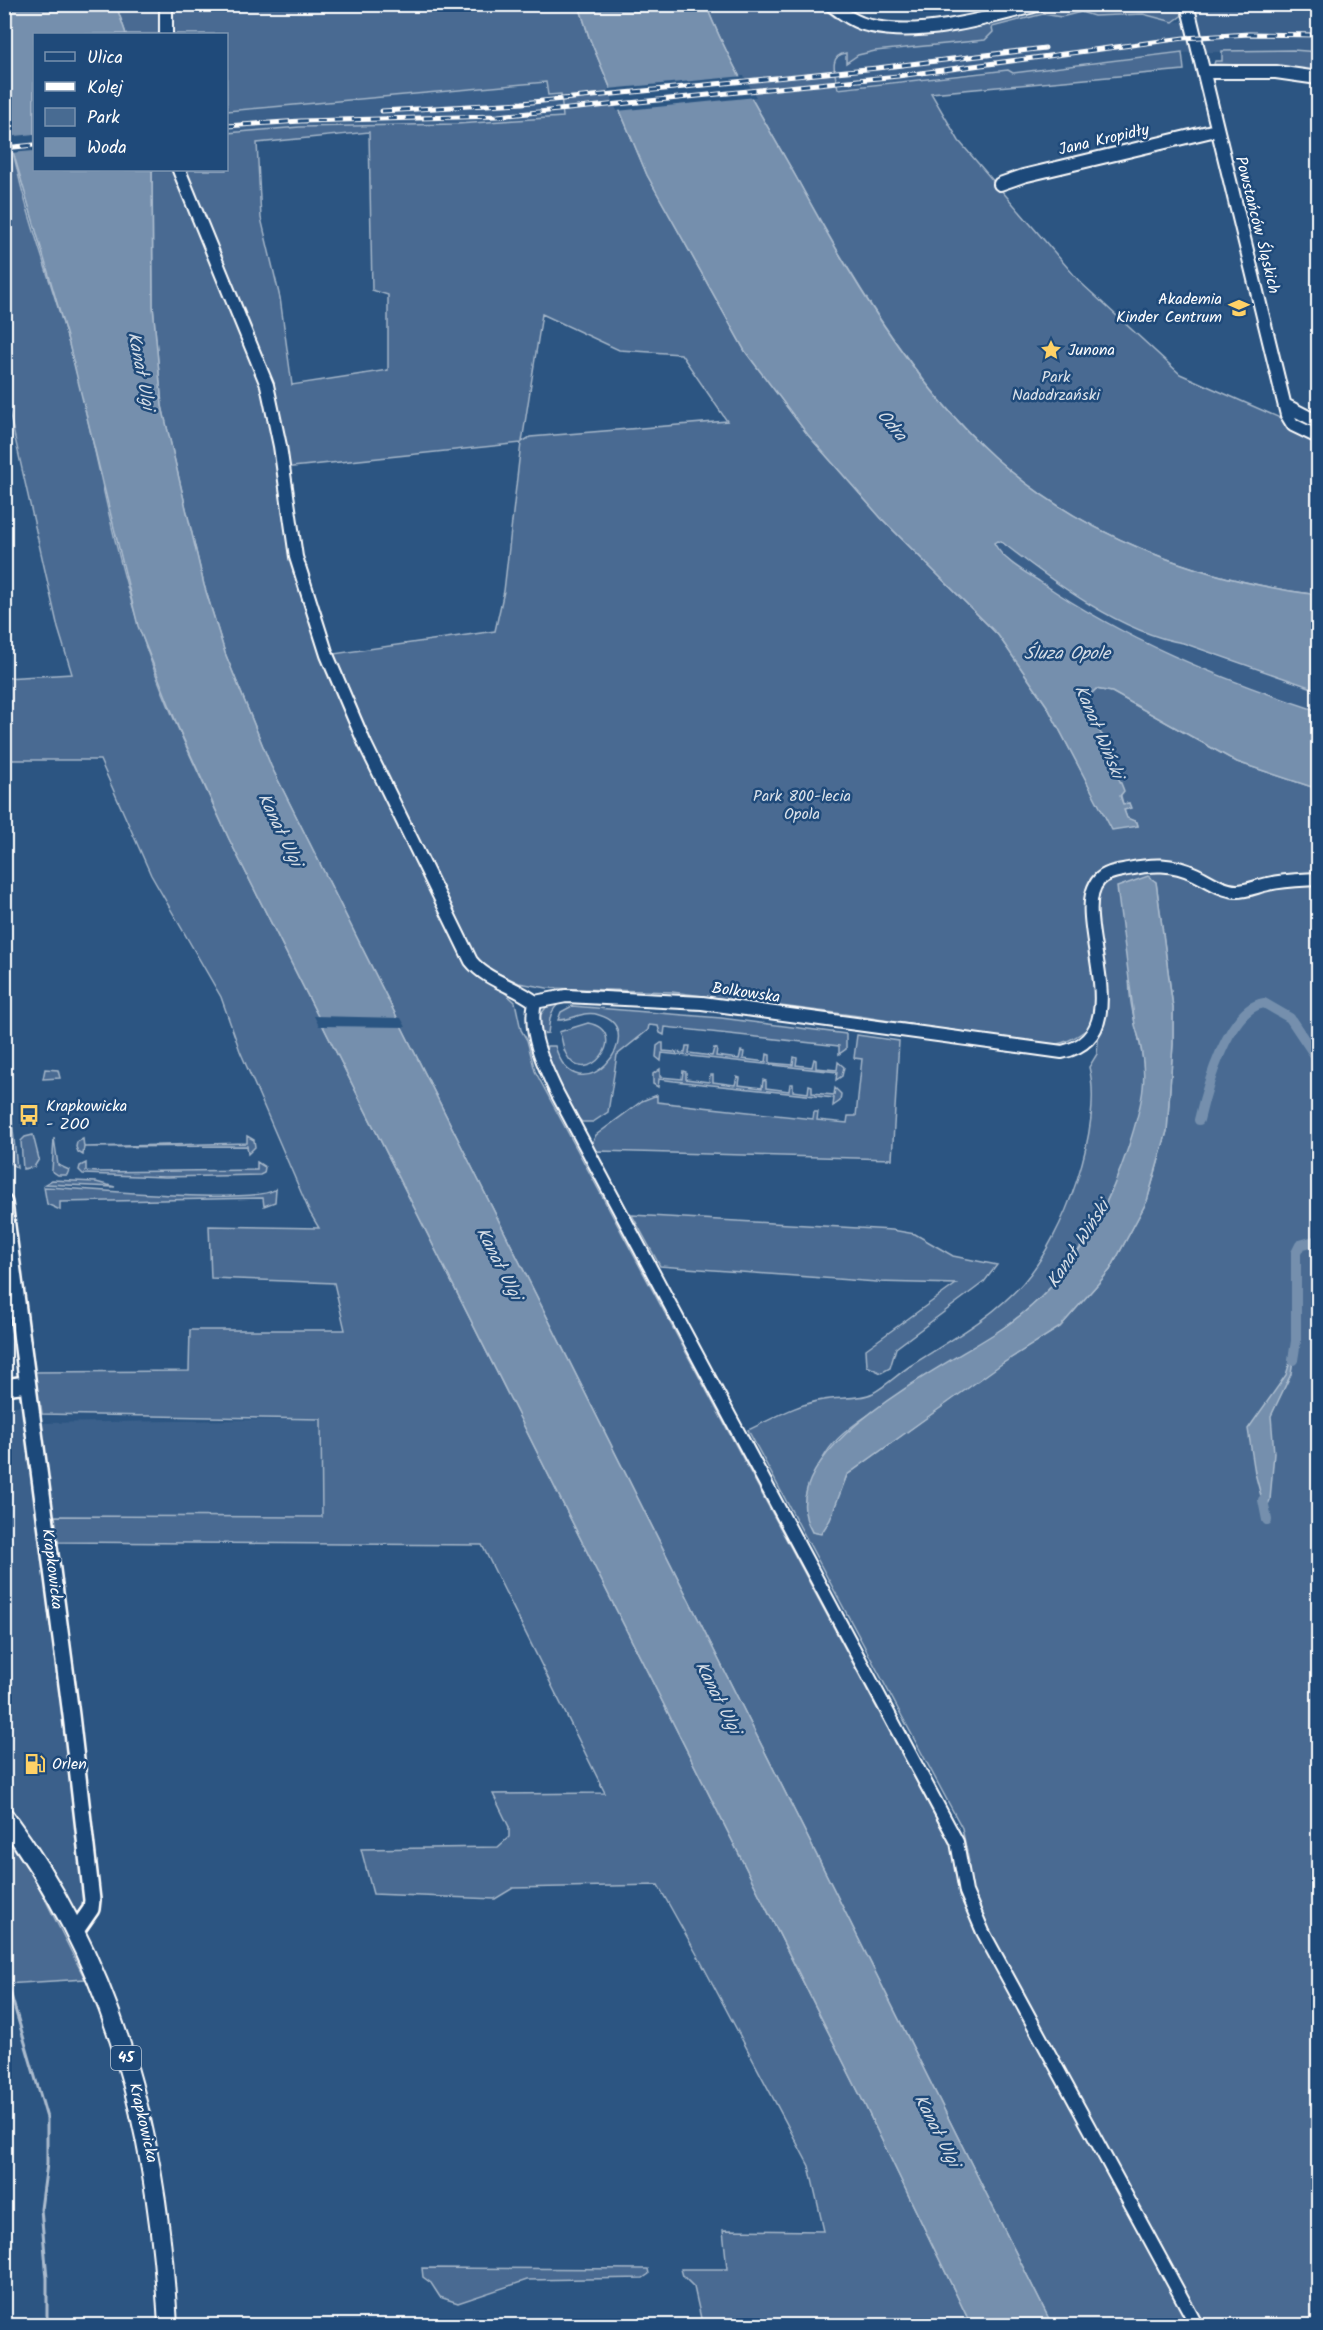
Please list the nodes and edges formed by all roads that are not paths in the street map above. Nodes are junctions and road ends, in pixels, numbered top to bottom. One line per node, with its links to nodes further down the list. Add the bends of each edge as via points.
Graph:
1 (166, 4): 6 (street)
2 (1041, 4): 5 (street)
3 (1187, 4): 7 (street, Powstańców Śląskich)
4 (830, 5): 5 (street, via 858,22 890,28 950,24)
5 (1022, 7)
6 (166, 33)
7 (1204, 72): 8 (street, via 1254,71); 9 (street, Powstańców Śląskich)
8 (1318, 78)
9 (1216, 130): 11 (street, Jana Kropidły); 12 (street, Powstańców Śląskich)
10 (179, 171): 16 (street, via 267,386 296,557 341,692 471,961 485,975 522,991)
11 (1000, 184)
12 (1285, 405): 13 (street); 14 (street, Powstańców Śląskich, via 1293,425)
13 (1318, 422)
14 (1318, 437)
15 (1318, 879): 16 (street, Bolkowska, via 1280,881 1237,891 1159,863 1108,874 1099,880 1090,899 1099,965 1100,1017 1090,1035 1062,1052 702,1003 566,996)
16 (535, 1002): 23 (street, via 532,1013 543,1063 579,1136 957,1842 966,1892 983,1932)
17 (4, 1203): 18 (street, Krapkowicka)
18 (27, 1384): 19 (street); 21 (street, Krapkowicka, via 91,1890 91,1909)
19 (4, 1387)
20 (4, 1816): 21 (main road, Krapkowicka / 45, via 31,1853)
21 (75, 1932): 22 (main road, Krapkowicka / 45, via 110,2011 144,2121 160,2219)
22 (168, 2325)
23 (1197, 2325)

